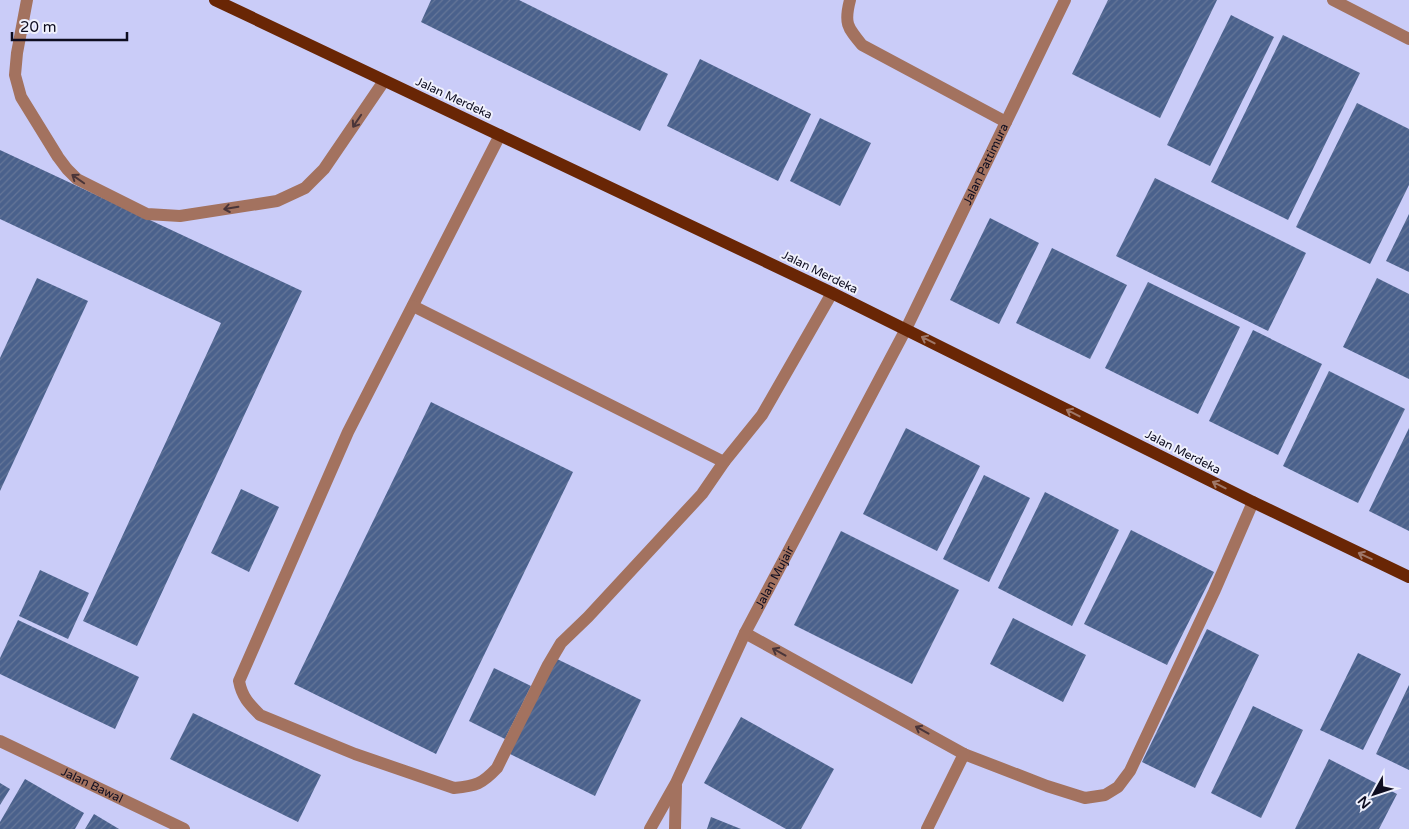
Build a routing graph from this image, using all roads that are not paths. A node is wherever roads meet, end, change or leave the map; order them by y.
1 (27, 0) edge
2 (215, 0) edge
3 (850, 0) edge
4 (1066, 0) edge
5 (1333, 0) edge
6 (1409, 38) edge
7 (384, 81) junction
8 (1006, 122) junction
9 (500, 135) junction
10 (832, 292) junction
11 (413, 306) junction
12 (906, 329) junction
13 (724, 462) junction
14 (1253, 502) junction
15 (1409, 577) edge
16 (745, 634) junction
17 (0, 741) edge
18 (964, 754) junction
19 (676, 783) junction
20 (184, 829) edge
21 (650, 829) edge
22 (675, 829) edge
23 (927, 829) edge

7 -> 1 street
2 - 7 main road, Jalan Merdeka
3 - 8 street
4 - 8 street, Jalan Pattimura
5 - 6 street
7 - 9 main road, Jalan Merdeka
8 - 12 street, Jalan Pattimura
9 - 10 main road, Jalan Merdeka
9 - 11 street
10 - 12 main road, Jalan Merdeka
10 - 13 street
11 - 13 street
11 - 13 street
14 -> 12 main road, Jalan Merdeka
12 - 16 street, Jalan Mujair
15 -> 14 main road, Jalan Merdeka
14 - 18 street
18 -> 16 street
16 - 19 street, Jalan Mujair
17 - 20 street, Jalan Bawal
18 - 23 street
19 - 21 street, Jalan Mujair
19 - 22 street

